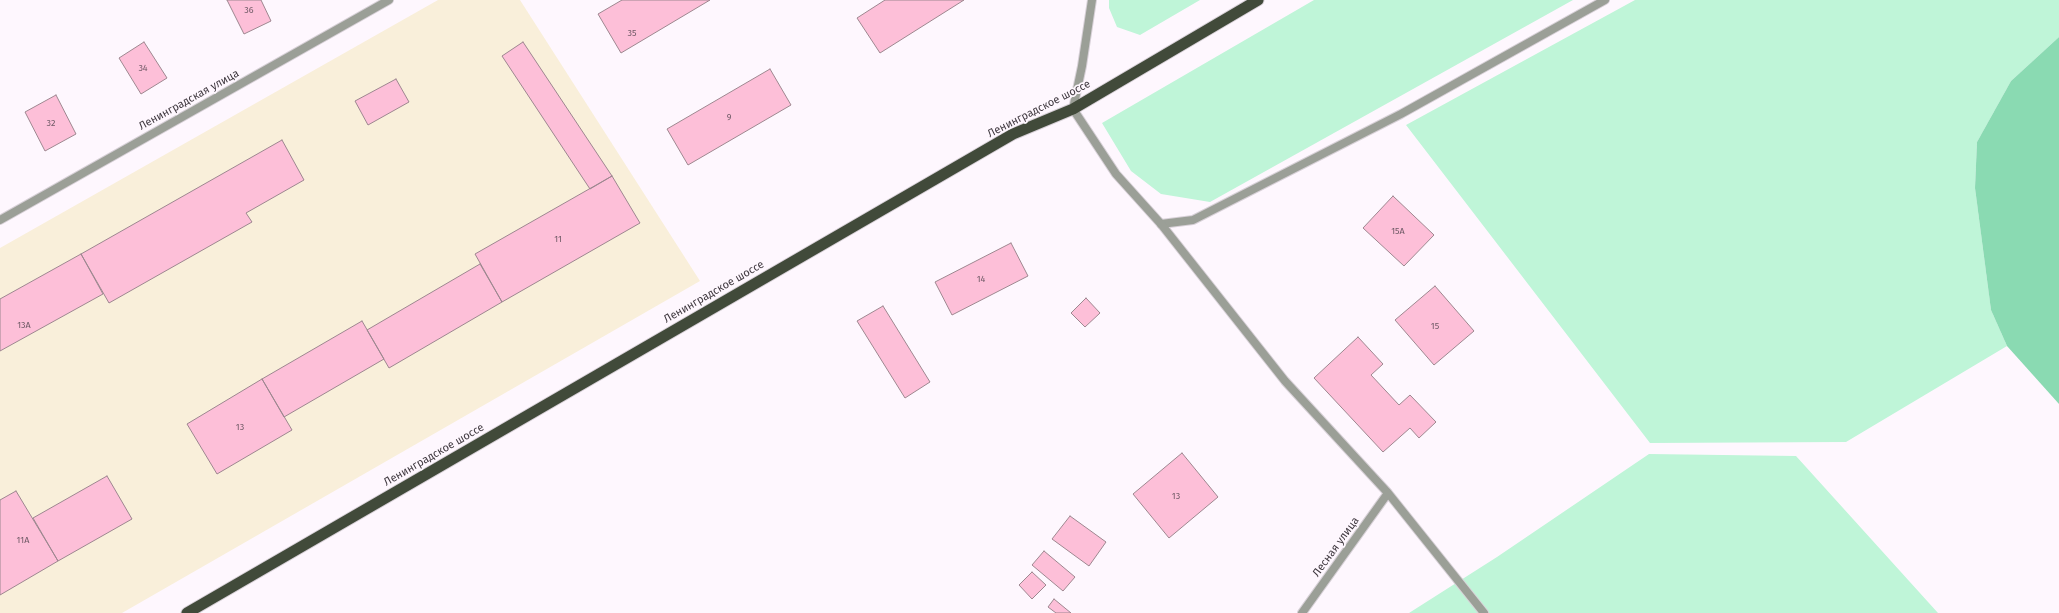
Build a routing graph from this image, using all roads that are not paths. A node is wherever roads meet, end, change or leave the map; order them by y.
1 (389, 0) edge
2 (1092, 0) edge
3 (1258, 0) edge
4 (1605, 0) edge
5 (1073, 109) junction
6 (0, 220) edge
7 (1161, 224) junction
8 (1388, 493) junction
9 (187, 613) edge
10 (1302, 613) edge
11 (1484, 613) edge

1 - 6 street, Ленинградская улица
2 - 5 street
3 - 5 highway, Ленинградское шоссе
4 - 7 street
5 - 7 street
5 - 9 highway, Ленинградское шоссе
7 - 8 street
8 - 10 street, Лесная улица
8 - 11 street

